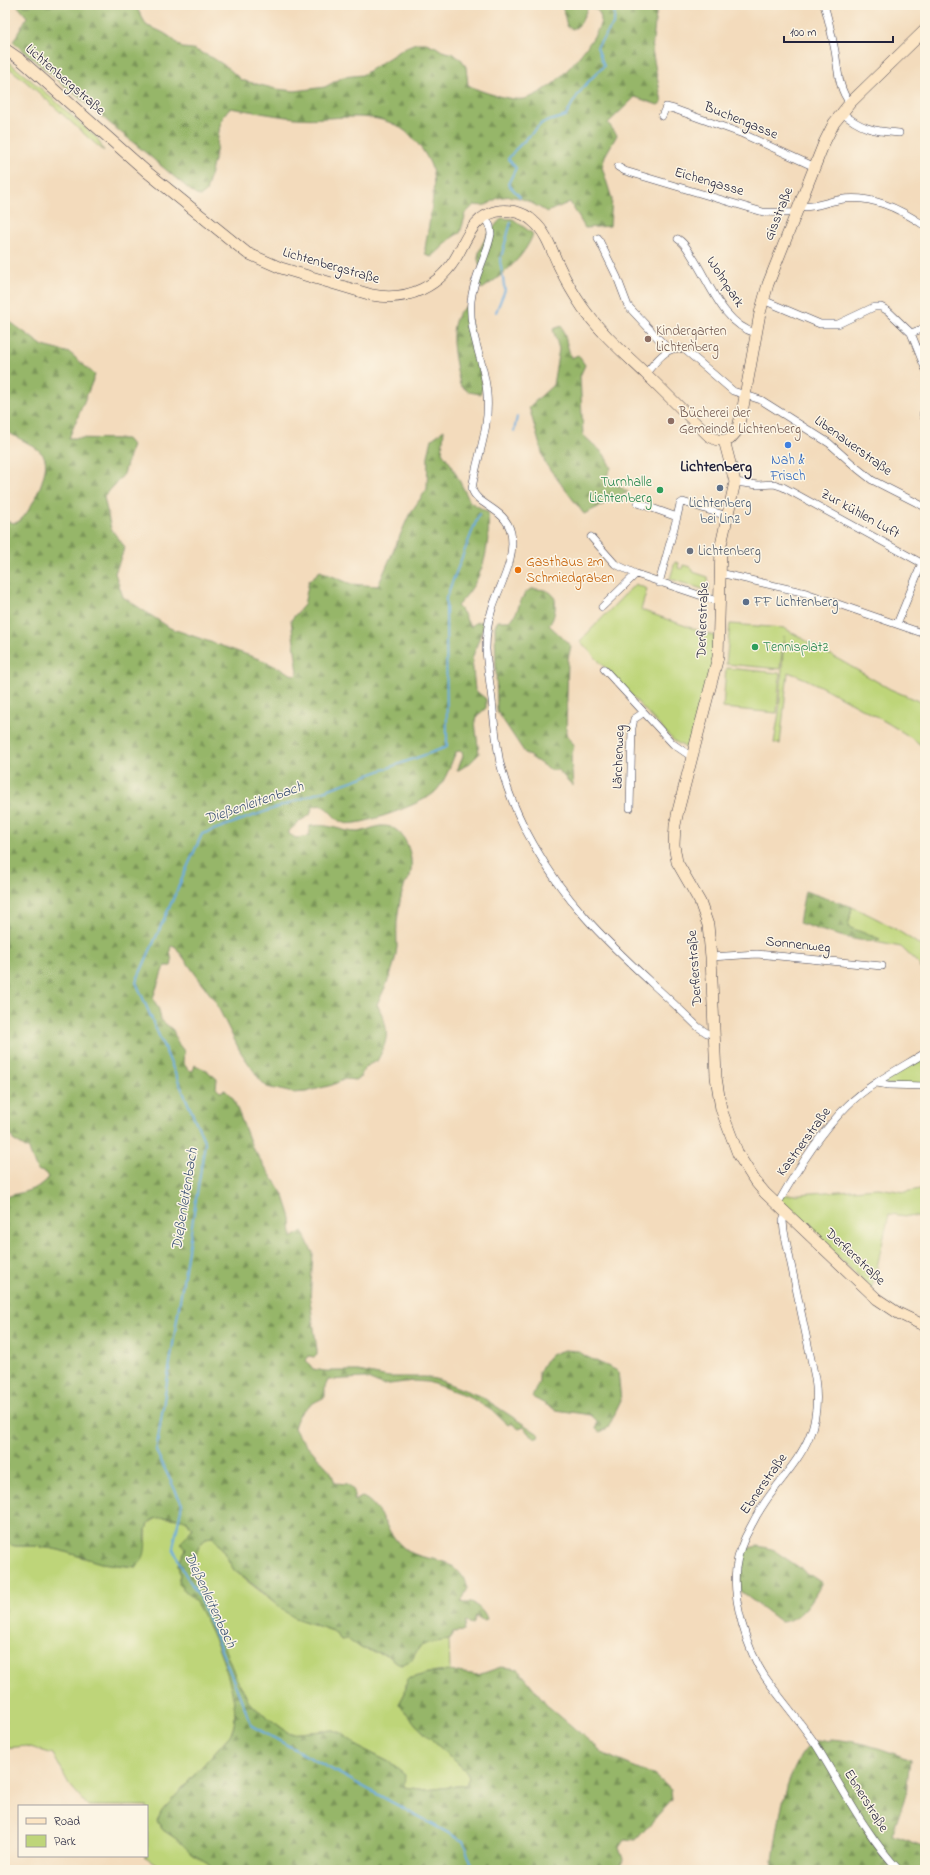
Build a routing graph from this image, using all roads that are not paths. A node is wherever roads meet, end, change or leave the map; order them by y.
1 (824, 5) edge
2 (925, 30) edge
3 (5, 49) edge
4 (850, 103) junction
5 (841, 112) junction
6 (662, 116) dead end
7 (899, 133) dead end
8 (618, 166) dead end
9 (815, 166) junction
10 (797, 209) junction
11 (485, 216) junction
12 (925, 226) edge
13 (598, 238) dead end
14 (678, 239) dead end
15 (763, 300) junction
16 (925, 328) edge
17 (756, 333) junction
18 (911, 333) junction
19 (669, 350) junction
20 (925, 368) edge
21 (646, 373) junction
22 (746, 395) junction
23 (925, 411) edge
24 (925, 419) edge
25 (724, 440) junction
26 (735, 482) junction
27 (638, 503) dead end
28 (925, 507) edge
29 (728, 516) junction
30 (677, 517) junction
31 (591, 537) dead end
32 (924, 564) edge
33 (636, 574) junction
34 (720, 574) junction
35 (660, 583) junction
36 (720, 602) junction
37 (602, 607) dead end
38 (897, 624) junction
39 (925, 634) edge
40 (604, 669) dead end
41 (643, 713) junction
42 (692, 757) junction
43 (630, 808) dead end
44 (711, 957) junction
45 (882, 966) dead end
46 (714, 1034) junction
47 (925, 1053) edge
48 (877, 1083) junction
49 (925, 1086) edge
50 (777, 1205) junction
51 (786, 1214) junction
52 (925, 1326) edge
53 (899, 1870) edge

1 - 4 street
2 - 4 street, Gisstraße
3 - 11 street, Lichtenbergstraße
4 - 5 street, Gisstraße
5 - 7 street
5 - 9 street, Gisstraße
6 - 9 street, Buchengasse
8 - 10 street, Eichengasse
9 - 10 street, Gisstraße
10 - 12 street
10 - 15 street, Gisstraße
11 - 21 street, Lichtenbergstraße
11 - 46 street
13 - 19 street
14 - 17 street, Wohnpark
15 - 17 street, Gisstraße
15 - 18 street
16 - 18 street
17 - 22 street, Gisstraße
18 - 20 street
19 - 21 street
19 - 22 street, Libenauerstraße
21 - 25 street, Lichtenbergstraße
22 - 25 street, Gisstraße
22 - 28 street, Libenauerstraße
23 - 24 street
25 - 26 street, Derflerstraße
26 - 29 street, Derflerstraße
26 - 32 street, Zur kühlen Luft
27 - 30 street
29 - 30 street
29 - 34 street, Derflerstraße
30 - 35 street
31 - 33 street
32 - 38 street
33 - 35 street
33 - 37 street
34 - 36 street, Derflerstraße
34 - 38 street
35 - 36 street
36 - 42 street, Derflerstraße
38 - 39 street
40 - 41 street, Lärchenweg
41 - 42 street, Lärchenweg
41 - 43 street, Lärchenweg
42 - 44 street, Derflerstraße
44 - 45 street, Sonnenweg
44 - 46 street, Derflerstraße
46 - 50 street, Derflerstraße
47 - 48 street, Kastnerstraße
48 - 49 street
48 - 50 street, Kastnerstraße
50 - 51 street, Derflerstraße
51 - 52 street, Derflerstraße
51 - 53 street, Ebnerstraße

